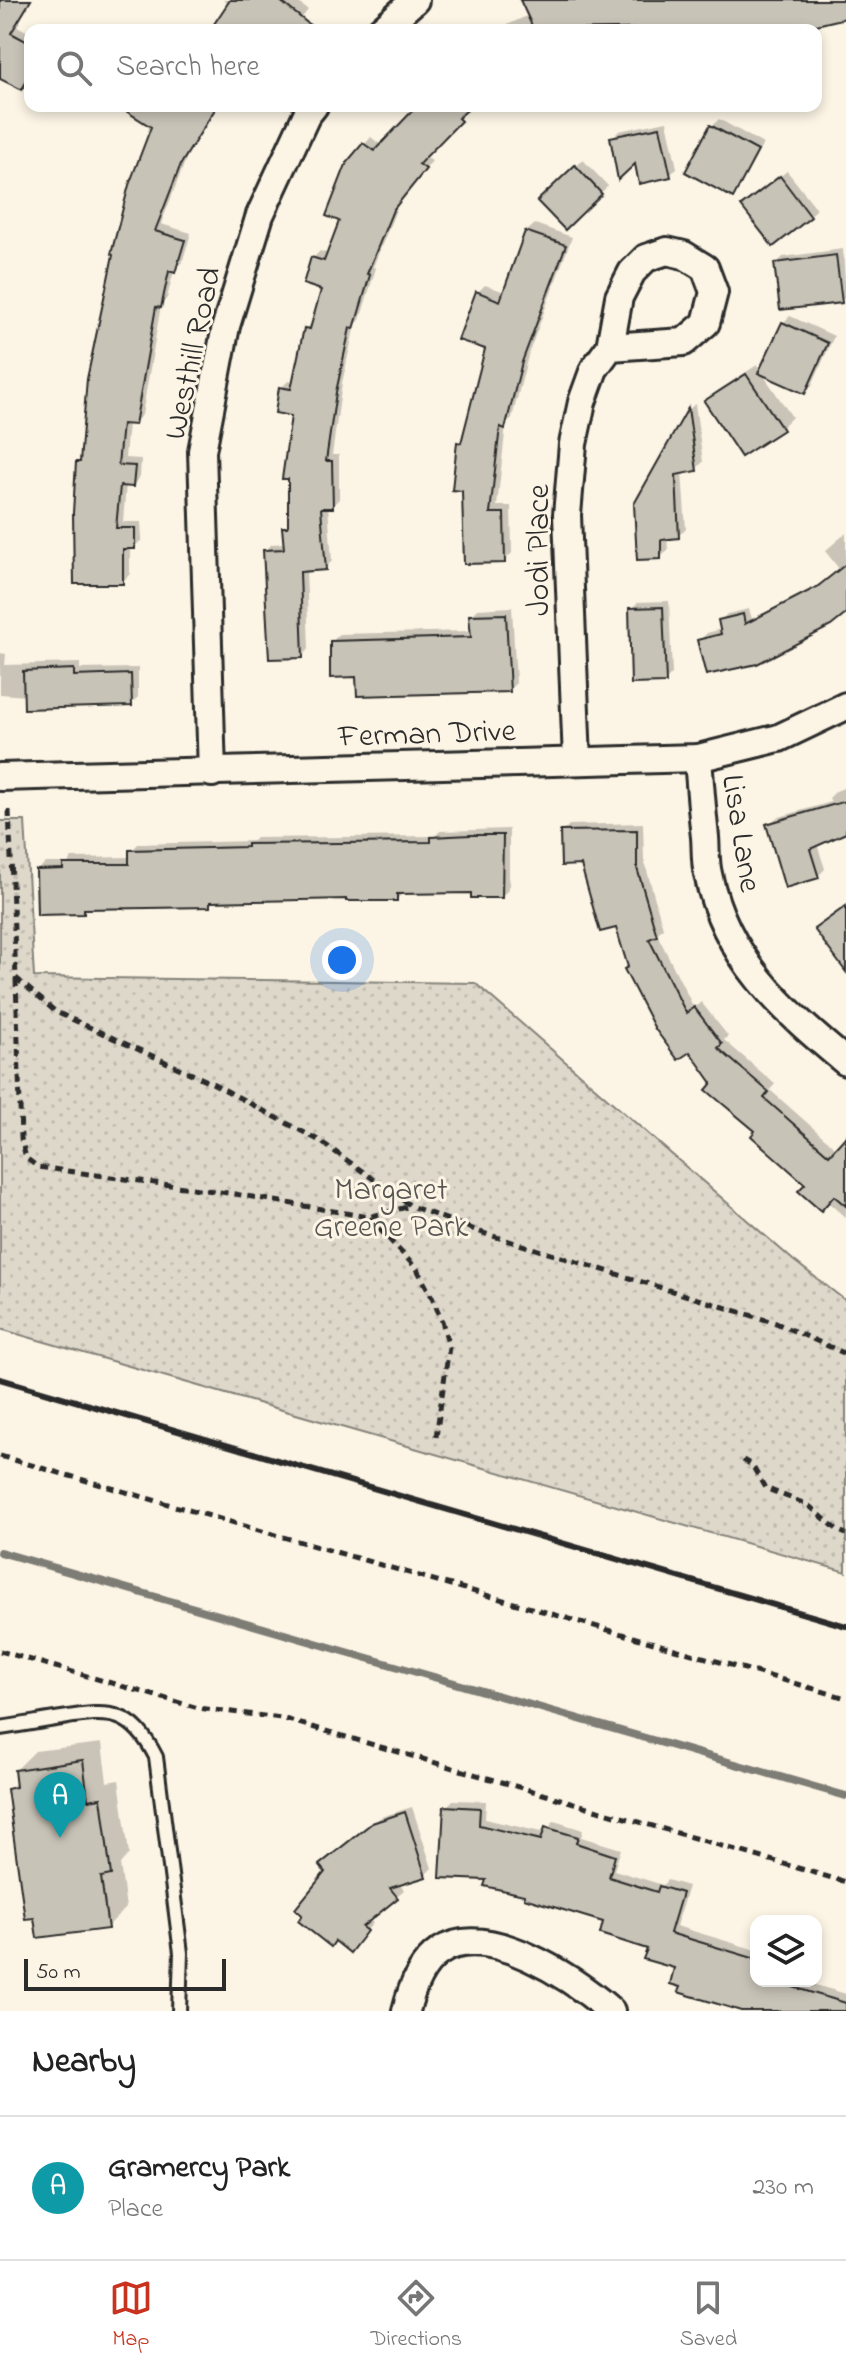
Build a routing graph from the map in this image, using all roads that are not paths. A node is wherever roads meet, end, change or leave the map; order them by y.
1 (415, 0) edge
2 (388, 24) edge
3 (309, 112) edge
4 (610, 347) dead end
5 (846, 706) edge
6 (698, 758) junction
7 (577, 761) junction
8 (212, 773) junction
9 (0, 777) edge
10 (846, 1062) edge
11 (0, 1728) edge
12 (179, 2011) edge
13 (406, 2011) edge
14 (611, 2011) edge

1 - 2 street
3 - 8 street, Westhill Road
4 - 7 street, Jodi Place
5 - 6 street, Ferman Drive
6 - 7 street, Ferman Drive
6 - 10 street, Lisa Lane
7 - 8 street, Ferman Drive
8 - 9 street, Ferman Drive
11 - 12 lane
13 - 14 street

